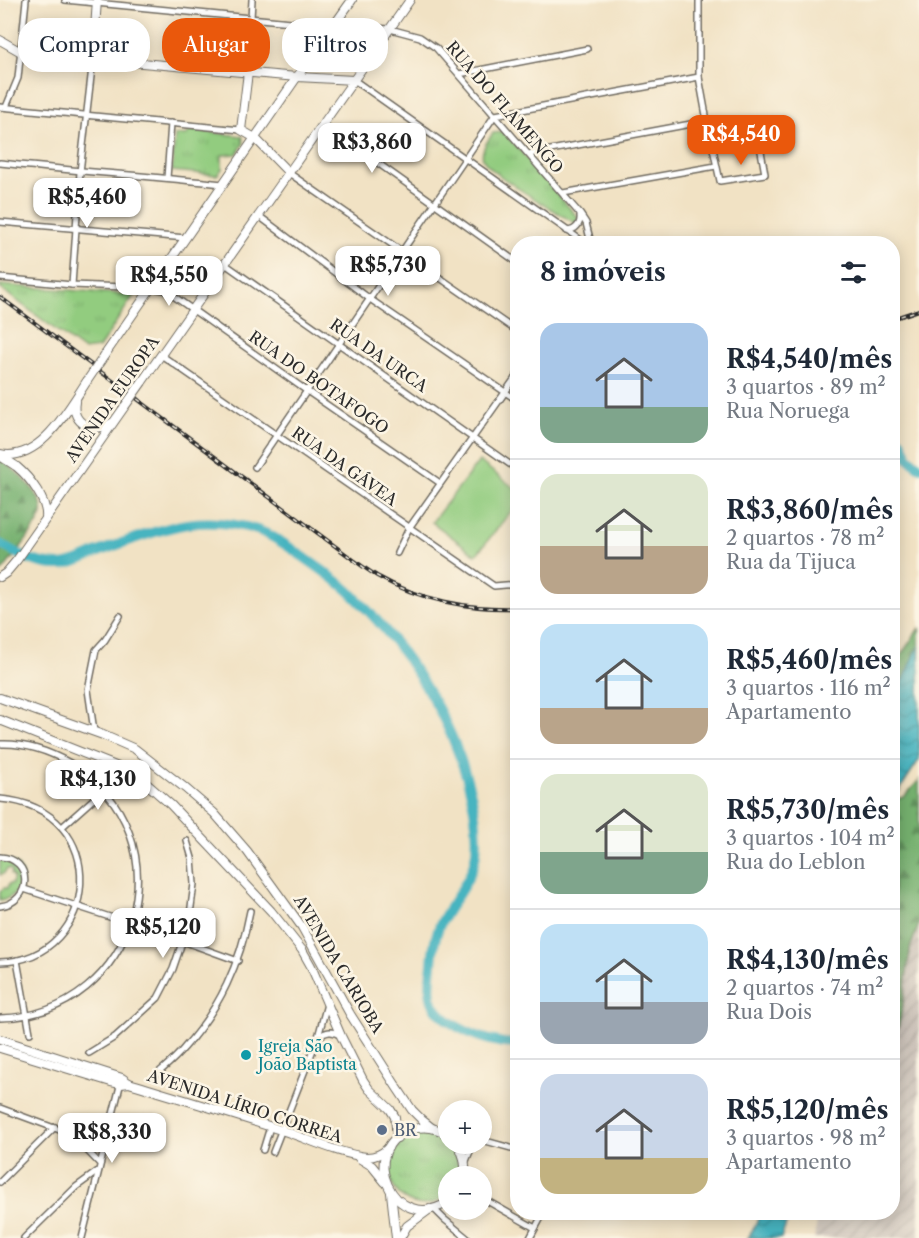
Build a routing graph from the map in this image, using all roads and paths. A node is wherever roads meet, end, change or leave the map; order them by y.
1 (26, 0) edge
2 (66, 0) edge
3 (252, 0) edge
4 (352, 0) edge
5 (410, 0) edge
6 (699, 0) edge
7 (97, 2) edge
8 (286, 14) dead end
9 (24, 18) edge
10 (96, 18) edge
11 (252, 18) joint
12 (286, 18) edge
13 (339, 18) edge
14 (390, 29) junction
15 (0, 40) edge
16 (587, 49) dead end
17 (18, 50) edge
18 (19, 72) edge
19 (92, 72) edge
20 (248, 72) joint
21 (301, 72) edge
22 (459, 74) junction
23 (297, 77) junction
24 (699, 77) junction
25 (354, 80) junction
26 (3, 107) edge
27 (87, 115) junction
28 (495, 115) junction
29 (707, 121) junction
30 (171, 123) junction
31 (756, 123) dead end
32 (323, 124) junction
33 (241, 130) junction
34 (255, 138) junction
35 (529, 154) junction
36 (465, 159) junction
37 (0, 164) edge
38 (716, 166) junction
39 (80, 172) junction
40 (289, 173) junction
41 (166, 178) junction
42 (223, 184) junction
43 (563, 193) junction
44 (435, 204) junction
45 (580, 214) junction
46 (259, 216) junction
47 (0, 222) edge
48 (76, 229) junction
49 (567, 231) junction
50 (574, 236) edge
51 (589, 236) edge
52 (186, 238) junction
53 (401, 252) junction
54 (510, 257) edge
55 (225, 264) junction
56 (0, 278) edge
57 (72, 285) junction
58 (151, 288) junction
59 (370, 299) junction
60 (193, 309) junction
61 (510, 327) edge
62 (339, 343) junction
63 (161, 355) junction
64 (510, 386) edge
65 (81, 390) junction
66 (307, 391) junction
67 (506, 392) junction
68 (510, 395) edge
69 (115, 420) junction
70 (277, 435) junction
71 (474, 438) junction
72 (0, 455) edge
73 (510, 464) edge
74 (255, 467) dead end
75 (440, 483) junction
76 (46, 518) junction
77 (409, 528) junction
78 (397, 553) dead end
79 (0, 577) edge
80 (510, 585) edge
81 (120, 616) dead end
82 (0, 698) edge
83 (0, 720) edge
84 (94, 731) junction
85 (0, 744) edge
86 (117, 778) dead end
87 (104, 790) junction
88 (0, 799) edge
89 (62, 828) junction
90 (187, 841) dead end
91 (0, 857) edge
92 (24, 889) junction
93 (0, 906) edge
94 (77, 906) junction
95 (250, 911) dead end
96 (130, 925) junction
97 (182, 942) junction
98 (17, 960) junction
99 (238, 961) junction
100 (0, 962) edge
101 (327, 1004) junction
102 (26, 1015) junction
103 (0, 1018) edge
104 (30, 1033) dead end
105 (341, 1036) junction
106 (318, 1037) junction
107 (0, 1039) edge
108 (0, 1048) edge
109 (89, 1053) dead end
110 (157, 1074) dead end
111 (124, 1082) junction
112 (0, 1108) edge
113 (54, 1127) junction
114 (270, 1127) junction
115 (432, 1128) junction
116 (281, 1130) junction
117 (438, 1130) edge
118 (394, 1141) junction
119 (492, 1144) edge
120 (510, 1148) edge
121 (263, 1150) dead end
122 (273, 1152) dead end
123 (353, 1154) junction
124 (463, 1154) edge
125 (469, 1154) edge
126 (465, 1162) junction
127 (100, 1164) junction
128 (465, 1166) edge
129 (98, 1171) junction
130 (0, 1182) edge
131 (385, 1182) junction
132 (391, 1193) junction
133 (492, 1204) edge
134 (438, 1206) edge
135 (432, 1209) junction
136 (510, 1214) edge
137 (521, 1220) edge
138 (540, 1220) edge
139 (535, 1228) junction
140 (24, 1238) edge
141 (82, 1238) edge
142 (396, 1238) edge
143 (400, 1238) edge
144 (467, 1238) edge
145 (530, 1238) edge

1 - 9 street
2 - 7 street, RUA DO FLAMENGO
3 - 11 street
4 - 13 main road, AVENIDA EUROPA
5 - 14 main road, AVENIDA EUROPA
6 - 24 street
7 - 10 main road
7 - 11 street, RUA DO FLAMENGO
8 - 12 street
14 - 22 street, RUA DO FLAMENGO
14 - 25 main road, AVENIDA EUROPA
15 - 17 main road
16 - 22 street
18 - 26 street
19 - 27 street
20 - 23 main road
20 - 33 main road
21 - 23 main road, AVENIDA EUROPA
22 - 28 street, RUA DO FLAMENGO
23 - 25 main road
23 - 34 main road, AVENIDA EUROPA
24 - 28 street
24 - 29 street
25 - 32 main road, AVENIDA EUROPA
25 - 36 street
26 - 27 street
27 - 30 street
27 - 39 street
28 - 35 street, RUA DO FLAMENGO
28 - 36 street
29 - 35 street
29 - 38 street
30 - 33 street
30 - 41 street
31 - 38 street
32 - 40 main road, AVENIDA EUROPA
32 - 44 street
33 - 34 main road
34 - 40 main road
34 - 42 main road, AVENIDA EUROPA
35 - 43 street, RUA DO FLAMENGO
36 - 44 street
36 - 49 street
37 - 39 street
38 - 43 street
39 - 41 street
39 - 48 street
40 - 46 main road, AVENIDA EUROPA
40 - 53 street
41 - 42 street
42 - 52 main road, AVENIDA EUROPA
43 - 45 street, RUA DO FLAMENGO
44 - 53 street
44 - 54 street
45 - 49 street
45 - 51 street, RUA DO FLAMENGO
46 - 55 main road, AVENIDA EUROPA
46 - 59 street
47 - 48 street
48 - 52 street
48 - 57 street
49 - 50 street
52 - 58 main road, AVENIDA EUROPA
53 - 59 street
53 - 61 street
55 - 60 main road, AVENIDA EUROPA
55 - 62 street, RUA DA URCA
56 - 57 street, RUA DO BOTAFOGO
57 - 58 street, RUA DO BOTAFOGO
58 - 60 street, RUA DO BOTAFOGO
58 - 65 main road, AVENIDA EUROPA, bridge
59 - 62 street
59 - 67 street
60 - 63 main road, AVENIDA EUROPA
60 - 66 street, RUA DO BOTAFOGO
62 - 66 street
62 - 71 street, RUA DA URCA
63 - 69 main road, AVENIDA EUROPA, bridge
63 - 70 street, RUA DA GÁVEA
64 - 67 street
65 - 69 main road
65 - 72 main road, AVENIDA EUROPA
66 - 70 street
66 - 75 street, RUA DO BOTAFOGO
67 - 68 street
67 - 71 street
69 - 76 main road, AVENIDA EUROPA
70 - 74 street
70 - 77 street, RUA DA GÁVEA
71 - 73 street, RUA DA URCA
71 - 75 street
72 - 76 main road
75 - 77 street
76 - 79 main road, AVENIDA EUROPA
77 - 78 street
77 - 80 street, RUA DA GÁVEA
81 - 84 street
82 - 84 main road, AVENIDA CARIOBA
83 - 101 main road, AVENIDA CARIOBA
84 - 115 main road, AVENIDA CARIOBA
85 - 87 street
86 - 87 street
87 - 89 street
87 - 96 street
88 - 89 street
89 - 94 street
90 - 97 street
91 - 92 street
92 - 93 street
92 - 94 street
94 - 96 street
94 - 98 street
95 - 99 street
96 - 97 street
96 - 102 street
97 - 99 street
97 - 109 street
98 - 100 street
98 - 102 street
99 - 110 street
101 - 105 main road, AVENIDA CARIOBA
101 - 106 street
102 - 103 street
102 - 104 street
105 - 106 street
105 - 118 main road, AVENIDA CARIOBA
106 - 116 street
107 - 111 main road, AVENIDA LÍRIO CORREA
108 - 111 main road, AVENIDA LÍRIO CORREA
111 - 114 main road, AVENIDA LÍRIO CORREA
111 - 127 street
112 - 113 street
113 - 127 street
113 - 130 street
114 - 116 main road, AVENIDA LÍRIO CORREA
114 - 121 street
115 - 117 main road
115 - 118 main road
116 - 122 street
116 - 123 main road, AVENIDA LÍRIO CORREA
118 - 123 main road, AVENIDA LÍRIO CORREA
118 - 131 main road
119 - 120 street
123 - 131 main road, AVENIDA LÍRIO CORREA
124 - 126 main road
125 - 126 street
126 - 128 main road
127 - 129 street
129 - 140 street
129 - 141 street
131 - 132 main road
132 - 135 main road
132 - 142 main road
133 - 136 street
134 - 135 main road
135 - 143 main road
135 - 144 street
137 - 139 street
138 - 139 street
139 - 145 street

